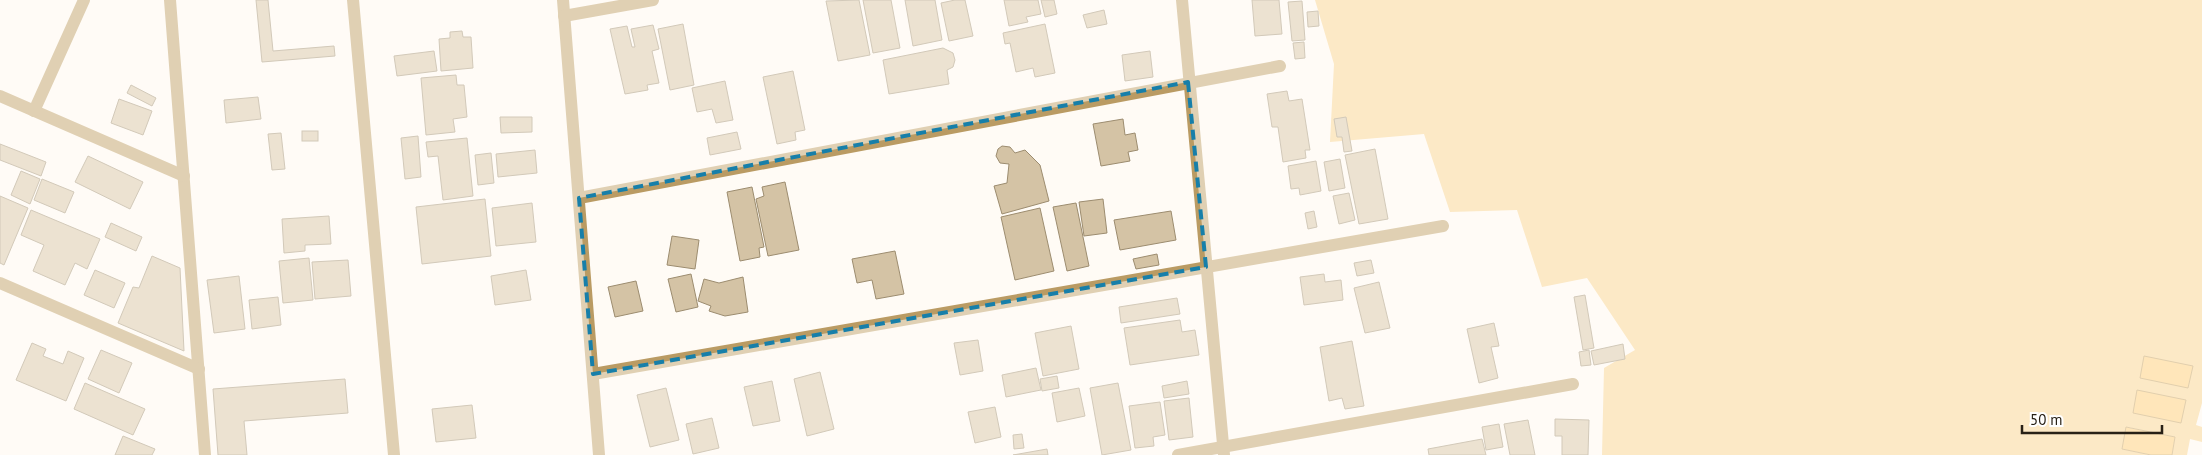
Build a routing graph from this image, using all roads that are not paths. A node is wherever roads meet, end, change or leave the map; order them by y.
1 (84, 0) edge
2 (170, 0) edge
3 (352, 0) edge
4 (563, 0) edge
5 (653, 0) edge
6 (1182, 0) edge
7 (564, 16) junction
8 (1280, 66) dead end
9 (1188, 82) junction
10 (0, 96) edge
11 (34, 111) junction
12 (184, 176) junction
13 (579, 198) junction
14 (1443, 226) dead end
15 (1206, 266) junction
16 (0, 283) edge
17 (198, 370) junction
18 (593, 374) junction
19 (1573, 384) dead end
20 (1223, 451) edge
21 (205, 455) edge
22 (394, 455) edge
23 (599, 455) edge
24 (1178, 455) edge

1 - 11 street
2 - 12 street
3 - 22 street
4 - 7 street
5 - 7 street
6 - 9 street
7 - 13 street
8 - 9 street
9 - 13 street
9 - 15 street
10 - 11 street
11 - 12 street
12 - 17 street
13 - 18 street
14 - 15 street
15 - 18 street
15 - 20 street
16 - 17 street
17 - 21 street
18 - 23 street
19 - 20 street
20 - 24 street

